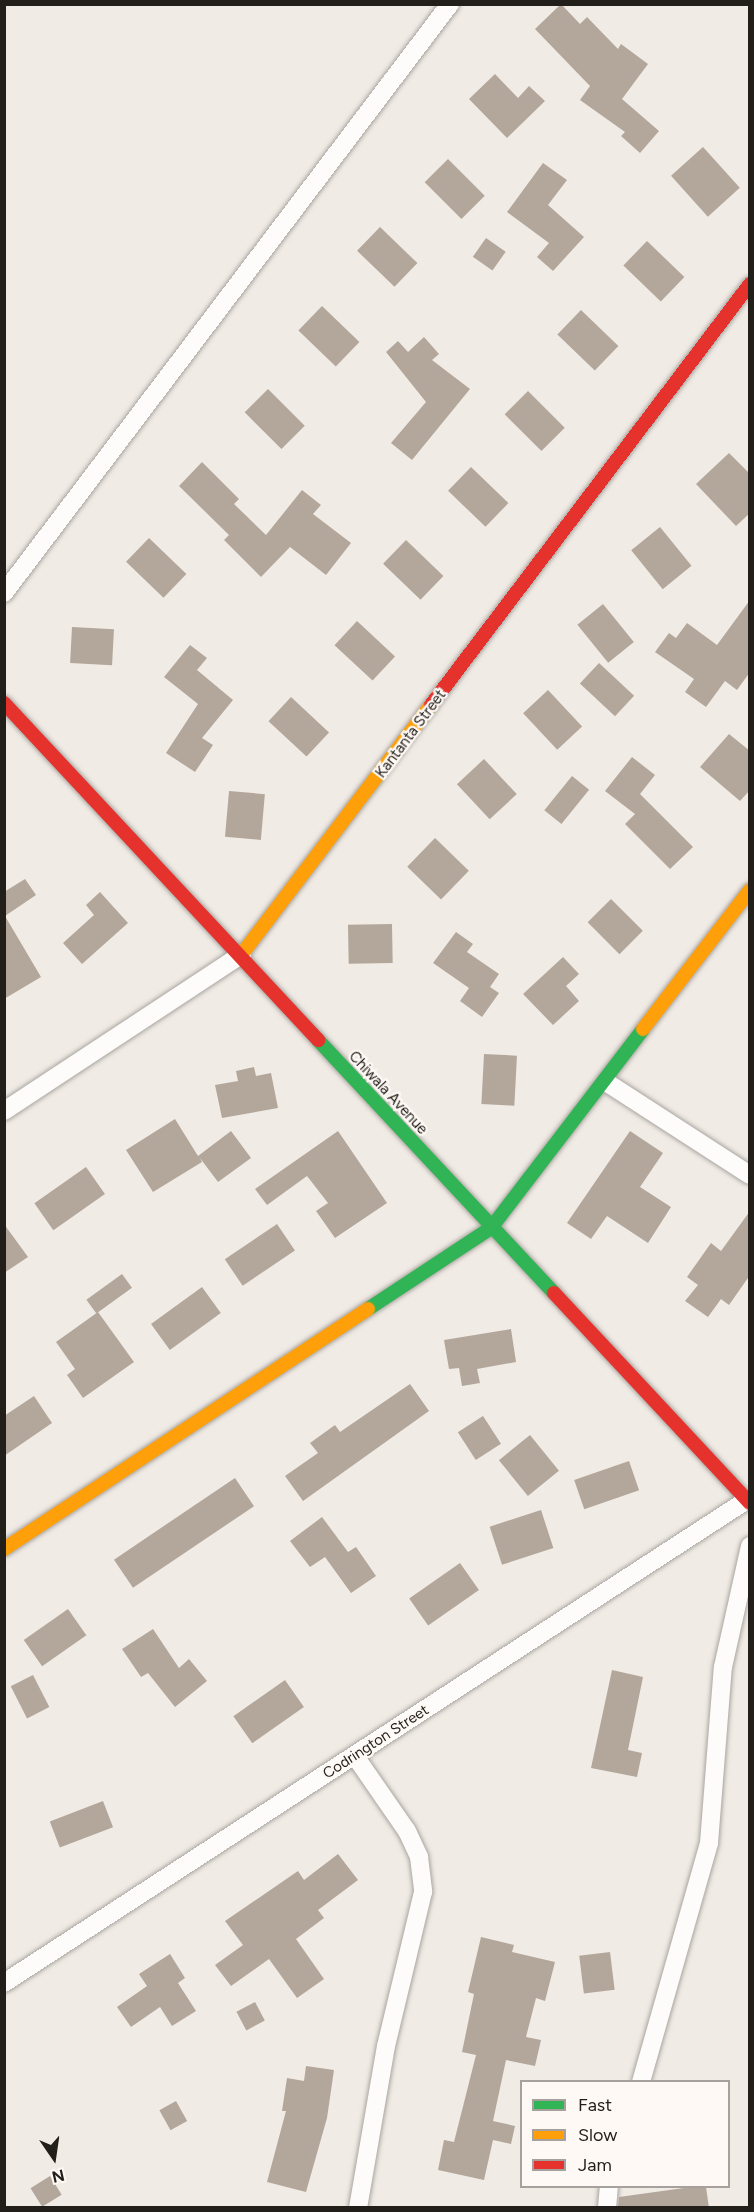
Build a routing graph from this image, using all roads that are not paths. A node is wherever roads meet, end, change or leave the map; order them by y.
1 (450, 4) edge
2 (750, 284) edge
3 (4, 593) edge
4 (4, 703) edge
5 (750, 890) edge
6 (243, 954) junction
7 (606, 1082) junction
8 (4, 1111) edge
9 (750, 1175) edge
10 (491, 1228) junction
11 (748, 1501) edge
12 (750, 1546) edge
13 (4, 1549) edge
14 (355, 1756) junction
15 (4, 1983) edge
16 (642, 2080) edge
17 (609, 2188) edge
18 (358, 2208) edge
19 (607, 2208) edge

1 - 3 street
2 - 6 street, Kantanta Street
4 - 6 street, Chiwala Avenue
5 - 7 street
6 - 8 street, Kantanta Street
6 - 10 street, Chiwala Avenue
7 - 9 street
7 - 10 street
10 - 11 street, Chiwala Avenue
10 - 13 street
11 - 14 street, Codrington Street
12 - 16 street
14 - 15 street, Codrington Street
14 - 18 street
17 - 19 street

